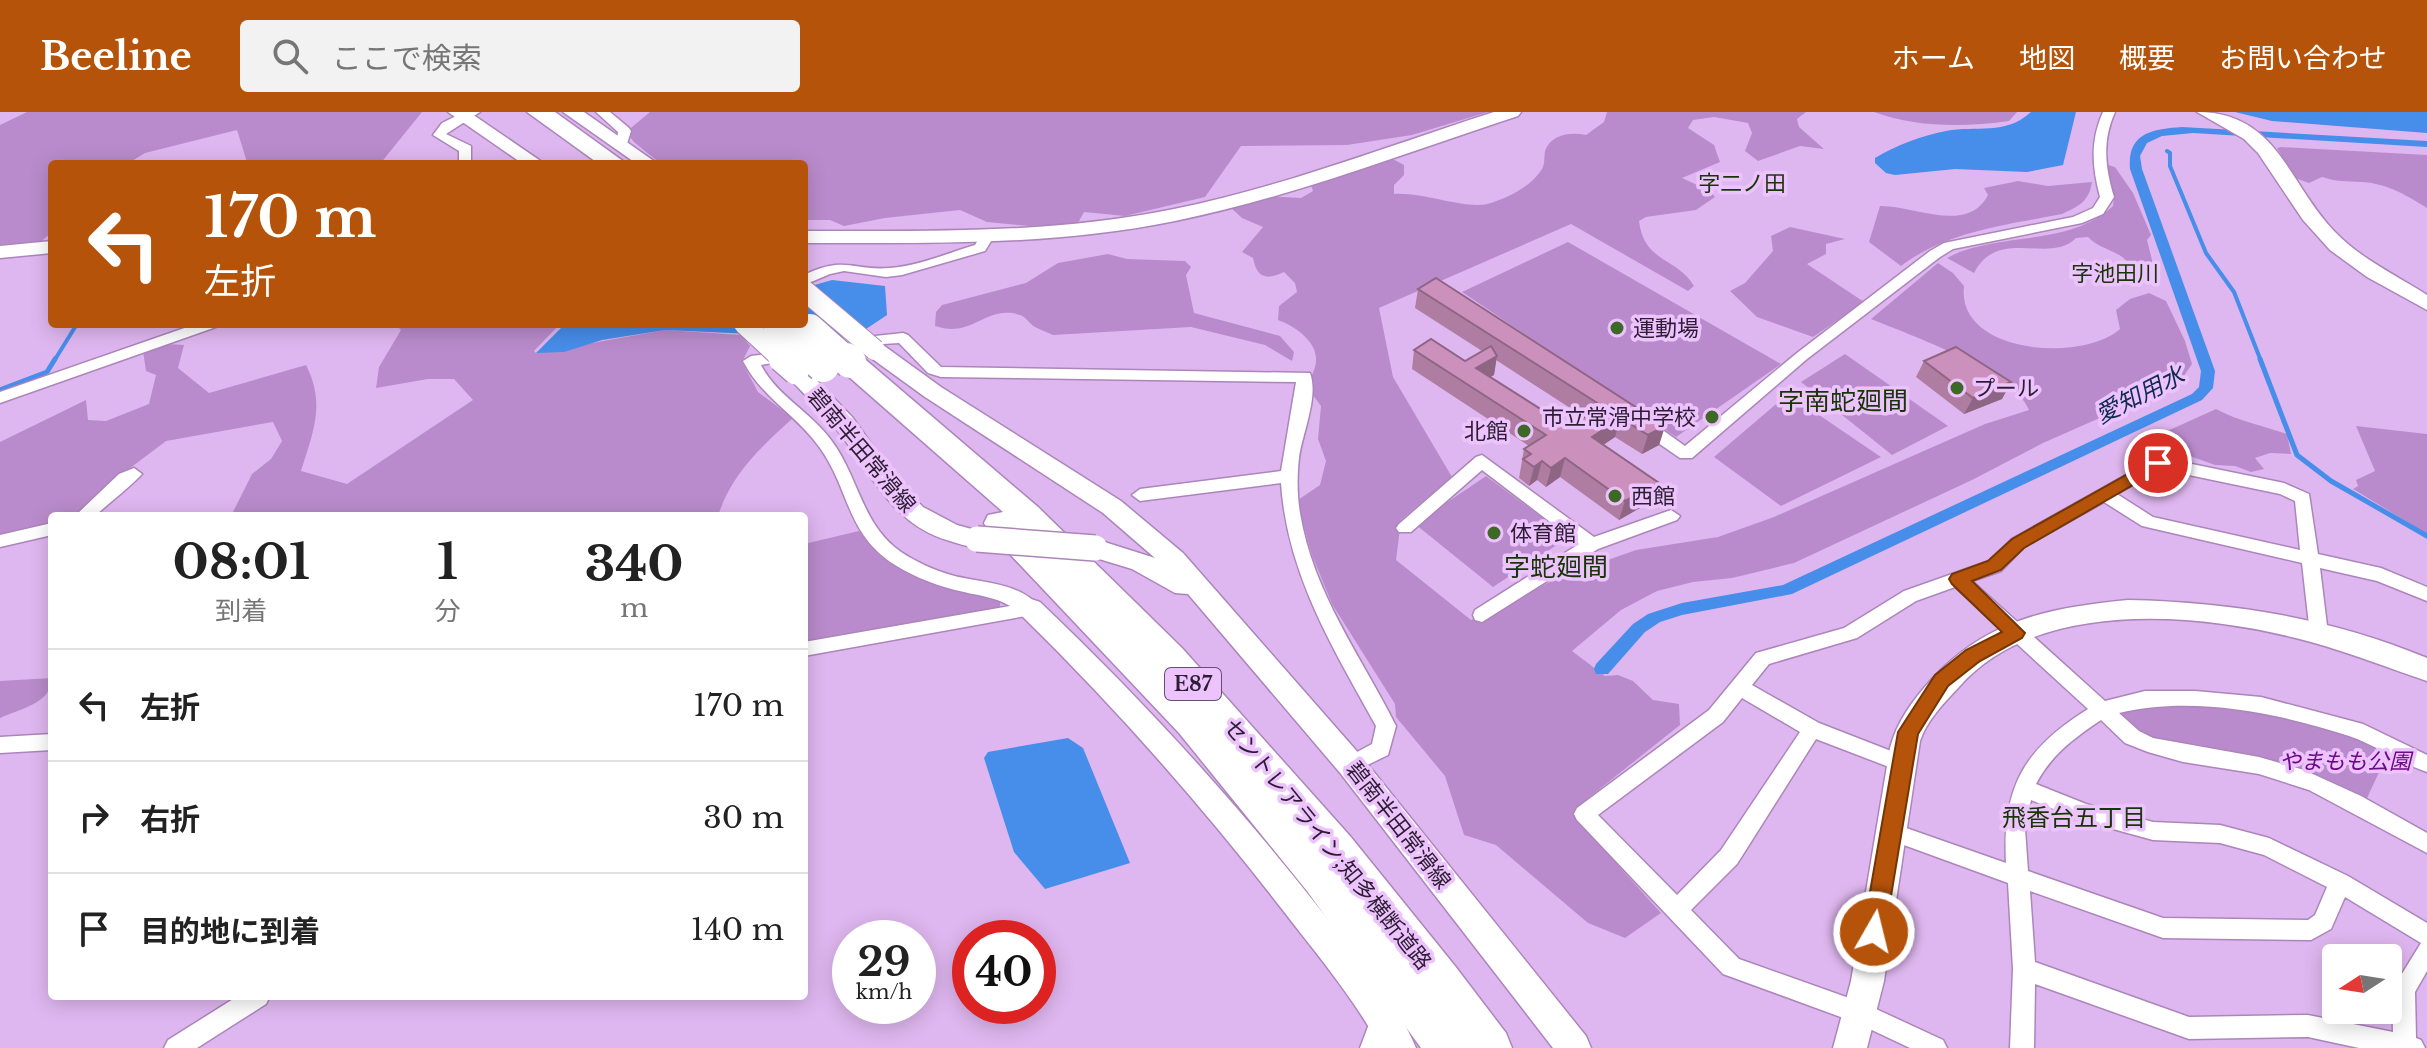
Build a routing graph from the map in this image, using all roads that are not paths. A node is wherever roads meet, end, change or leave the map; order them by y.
1 (512, 112) edge
2 (539, 112) edge
3 (572, 112) edge
4 (602, 112) edge
5 (1512, 112) edge
6 (2109, 112) edge
7 (2206, 112) edge
8 (465, 114) edge
9 (618, 154) edge
10 (465, 160) edge
11 (530, 160) edge
12 (581, 160) edge
13 (808, 237) edge
14 (986, 238) junction
15 (48, 247) edge
16 (0, 252) edge
17 (808, 279) edge
18 (808, 299) edge
19 (2427, 304) edge
20 (808, 327) edge
21 (200, 328) edge
22 (754, 328) edge
23 (782, 328) edge
24 (836, 362) junction
25 (0, 398) edge
26 (1635, 419) edge
27 (134, 474) dead end
28 (1289, 476) junction
29 (2105, 494) junction
30 (1140, 495) dead end
31 (1112, 507) junction
32 (88, 512) edge
33 (1671, 516) dead end
34 (1405, 528) dead end
35 (48, 530) edge
36 (0, 541) edge
37 (1592, 544) junction
38 (1095, 548) junction
39 (2310, 559) junction
40 (1958, 579) junction
41 (2427, 594) edge
42 (1031, 609) junction
43 (1216, 609) junction
44 (1482, 615) dead end
45 (2016, 633) junction
46 (2319, 634) junction
47 (808, 648) edge
48 (2427, 670) edge
49 (1739, 687) junction
50 (2101, 710) junction
51 (1812, 729) junction
52 (48, 742) edge
53 (0, 745) edge
54 (1902, 764) junction
55 (2427, 764) edge
56 (1351, 765) junction
57 (2023, 788) junction
58 (1889, 831) junction
59 (2427, 844) edge
60 (2019, 879) junction
61 (2340, 883) junction
62 (1676, 911) junction
63 (2427, 935) edge
64 (2427, 951) edge
65 (2024, 969) junction
66 (252, 1000) edge
67 (1863, 1014) junction
68 (1386, 1040) edge
69 (2408, 1047) edge
70 (176, 1048) edge
71 (1448, 1048) edge
72 (1490, 1048) edge
73 (1574, 1048) edge
74 (1850, 1048) edge
75 (1935, 1048) edge
76 (2022, 1048) edge

1 - 12 highway
2 - 9 highway
3 - 9 street
4 - 9 street
5 - 14 street
6 - 26 street
7 - 19 street
8 - 10 street
8 - 11 street
13 - 14 street
14 - 17 street
15 - 16 street
18 - 24 street, 碧南半田常滑線, bridge
20 - 24 highway, セントレアライン;知多横断道路 / E87, bridge
21 - 25 street
22 - 24 street, 碧南半田常滑線, bridge
23 - 24 highway, セントレアライン;知多横断道路 / E87, bridge
24 - 31 street, 碧南半田常滑線
24 - 38 street, 碧南半田常滑線, bridge
24 - 71 highway, セントレアライン;知多横断道路 / E87
24 - 72 highway, セントレアライン;知多横断道路 / E87
27 - 32 street
28 - 30 street
28 - 42 street
28 - 56 street
29 - 39 street
29 - 39 street
29 - 40 street
31 - 38 street
31 - 43 street, 碧南半田常滑線
33 - 37 street
34 - 37 street
35 - 36 street
37 - 44 street
38 - 43 street, 碧南半田常滑線
39 - 41 street
39 - 46 street
40 - 45 street
40 - 49 street
42 - 47 street
42 - 68 street
43 - 56 street, 碧南半田常滑線
45 - 46 street
45 - 50 street
45 - 54 street
46 - 48 street
49 - 51 street
49 - 62 street
50 - 55 street
50 - 57 street
50 - 59 street
51 - 54 street
51 - 62 street
52 - 53 street
54 - 58 street
56 - 73 street, 碧南半田常滑線
57 - 60 street
57 - 61 street
58 - 60 street
58 - 67 street
60 - 61 street
60 - 65 street
61 - 63 street
62 - 67 street
64 - 69 street
65 - 69 street
65 - 76 street
66 - 70 street
67 - 74 street
67 - 75 street

